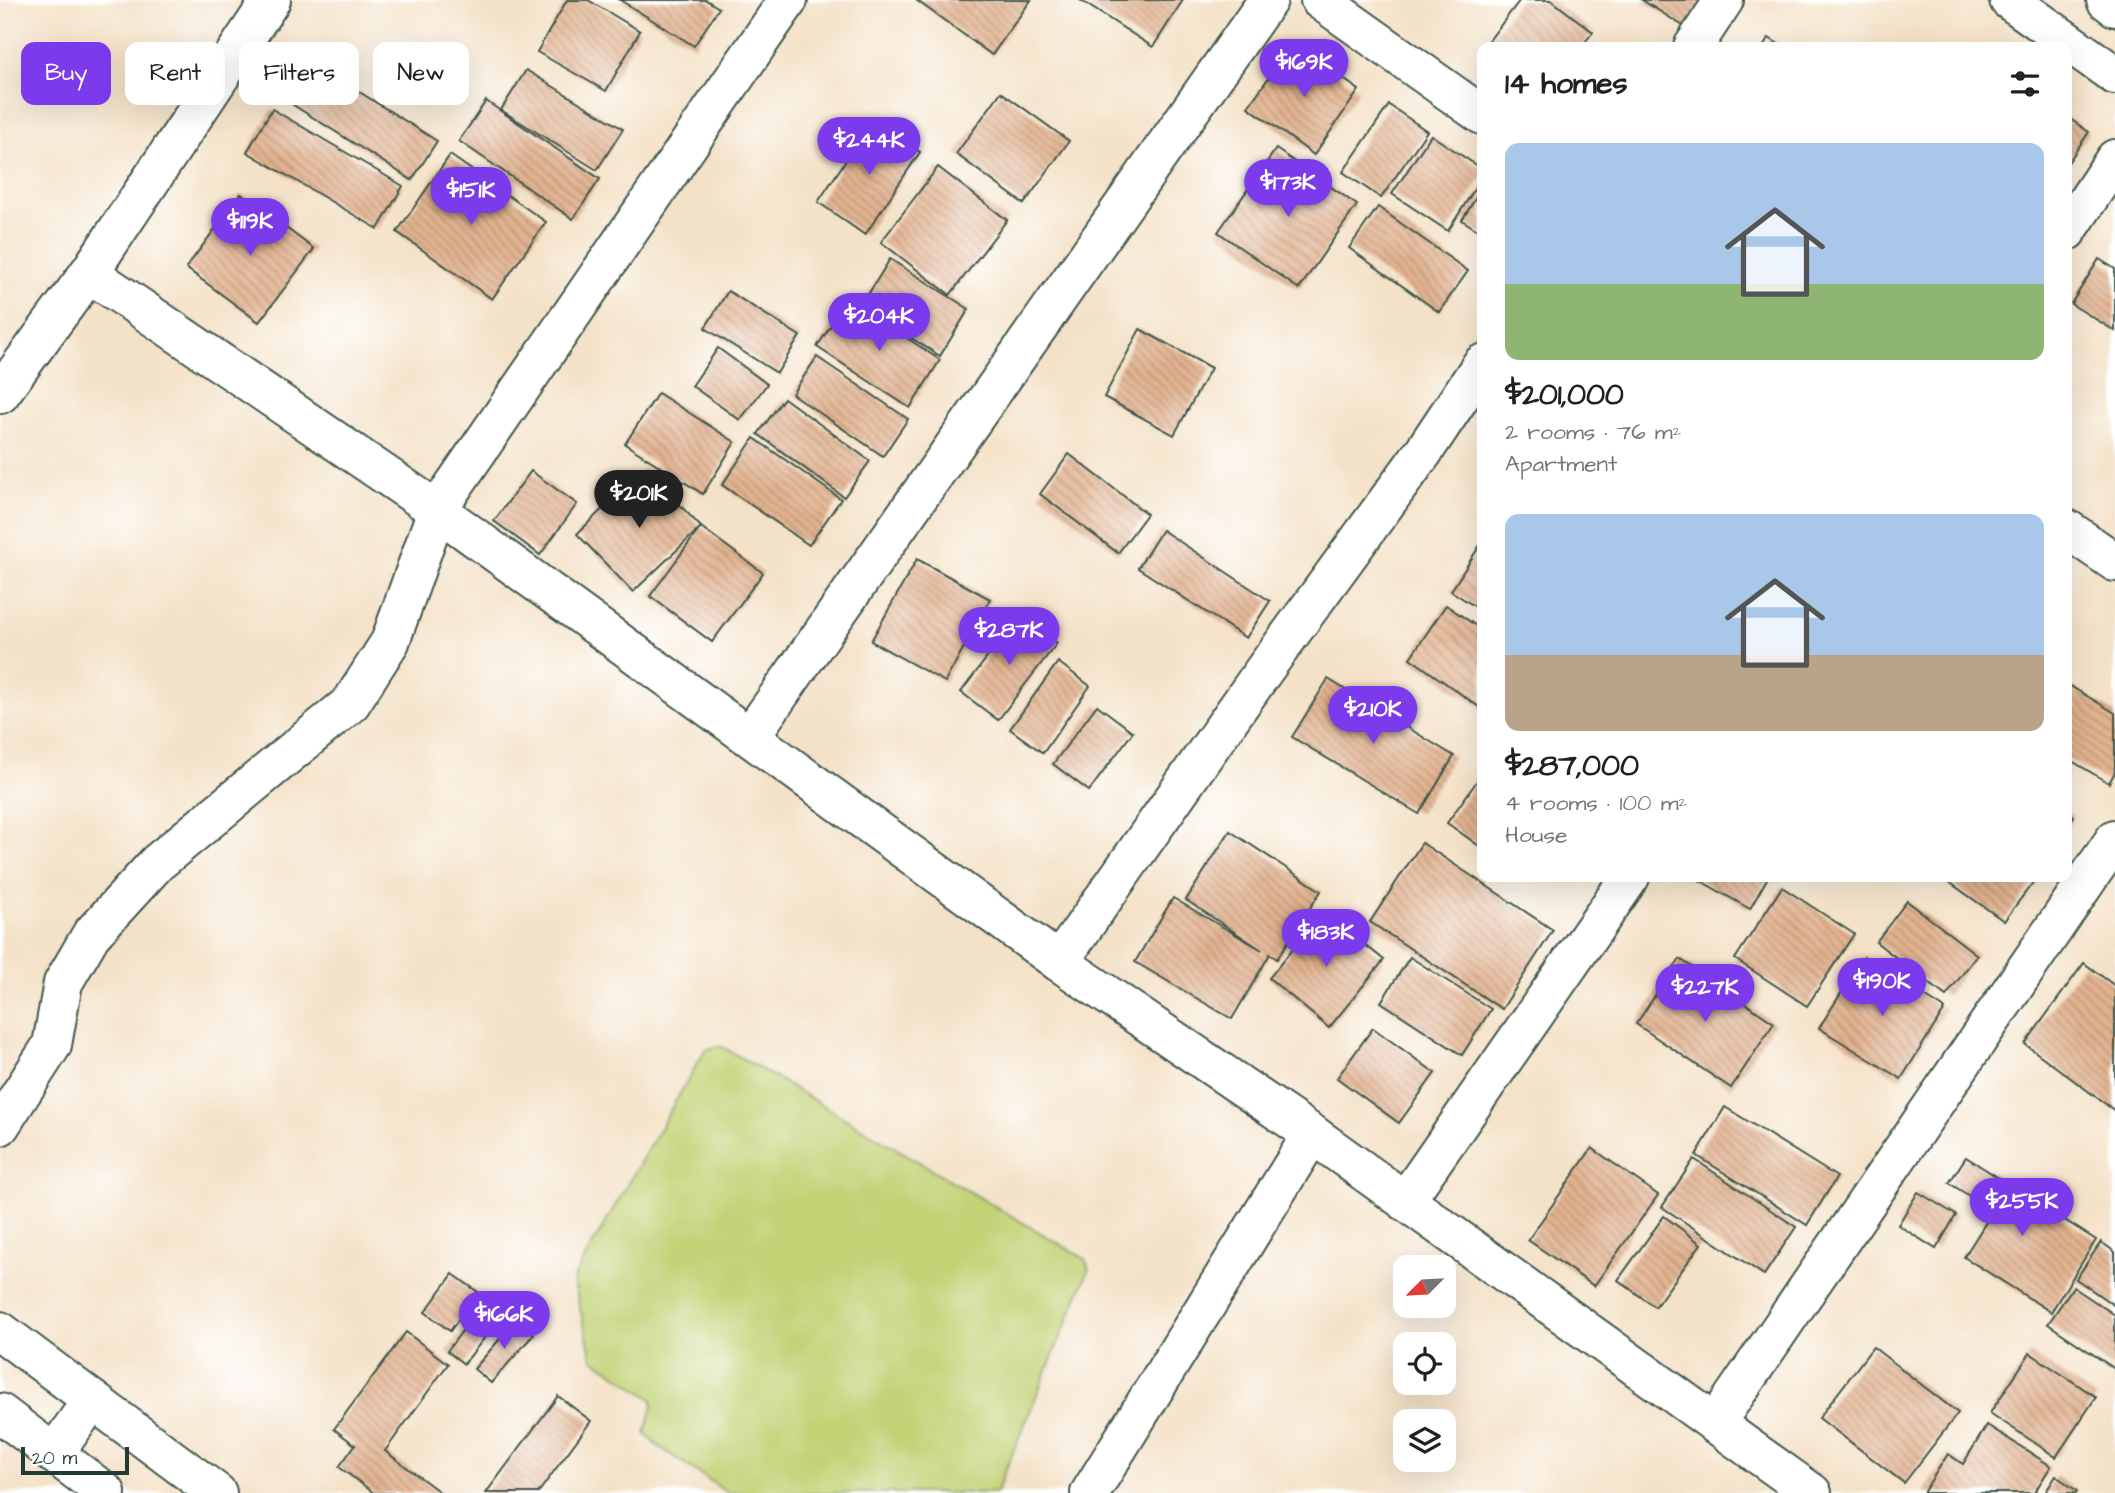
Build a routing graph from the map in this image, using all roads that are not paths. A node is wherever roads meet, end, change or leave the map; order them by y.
1 (271, 0) edge
2 (788, 0) edge
3 (1268, 0) edge
4 (1320, 0) edge
5 (1724, 0) edge
6 (2009, 0) edge
7 (2105, 0) edge
8 (2115, 7) edge
9 (1696, 42) edge
10 (2068, 42) edge
11 (2072, 45) edge
12 (2115, 75) edge
13 (1477, 111) edge
14 (2115, 159) edge
15 (2072, 224) edge
16 (89, 273) junction
17 (1477, 372) edge
18 (0, 394) edge
19 (437, 510) junction
20 (2072, 532) edge
21 (2115, 562) edge
22 (751, 735) junction
23 (2115, 839) edge
24 (1627, 882) edge
25 (1059, 962) junction
26 (0, 1126) edge
27 (1312, 1134) junction
28 (1405, 1201) junction
29 (0, 1331) edge
30 (92, 1400) junction
31 (0, 1413) edge
32 (1715, 1424) junction
33 (54, 1454) junction
34 (106, 1493) edge
35 (217, 1493) edge
36 (1090, 1493) edge
37 (1812, 1493) edge

1 - 16 street
2 - 19 street
3 - 22 street
4 - 13 street
5 - 9 street
6 - 10 street
7 - 8 street
11 - 12 street
14 - 15 street
16 - 18 street
16 - 19 street
17 - 25 street
19 - 22 street
19 - 26 street
20 - 21 street
22 - 25 street
23 - 32 street
24 - 28 street
25 - 27 street
27 - 28 street
27 - 36 street
28 - 32 street
29 - 30 street
30 - 33 street
30 - 35 street
31 - 33 street
32 - 37 street
33 - 34 street

